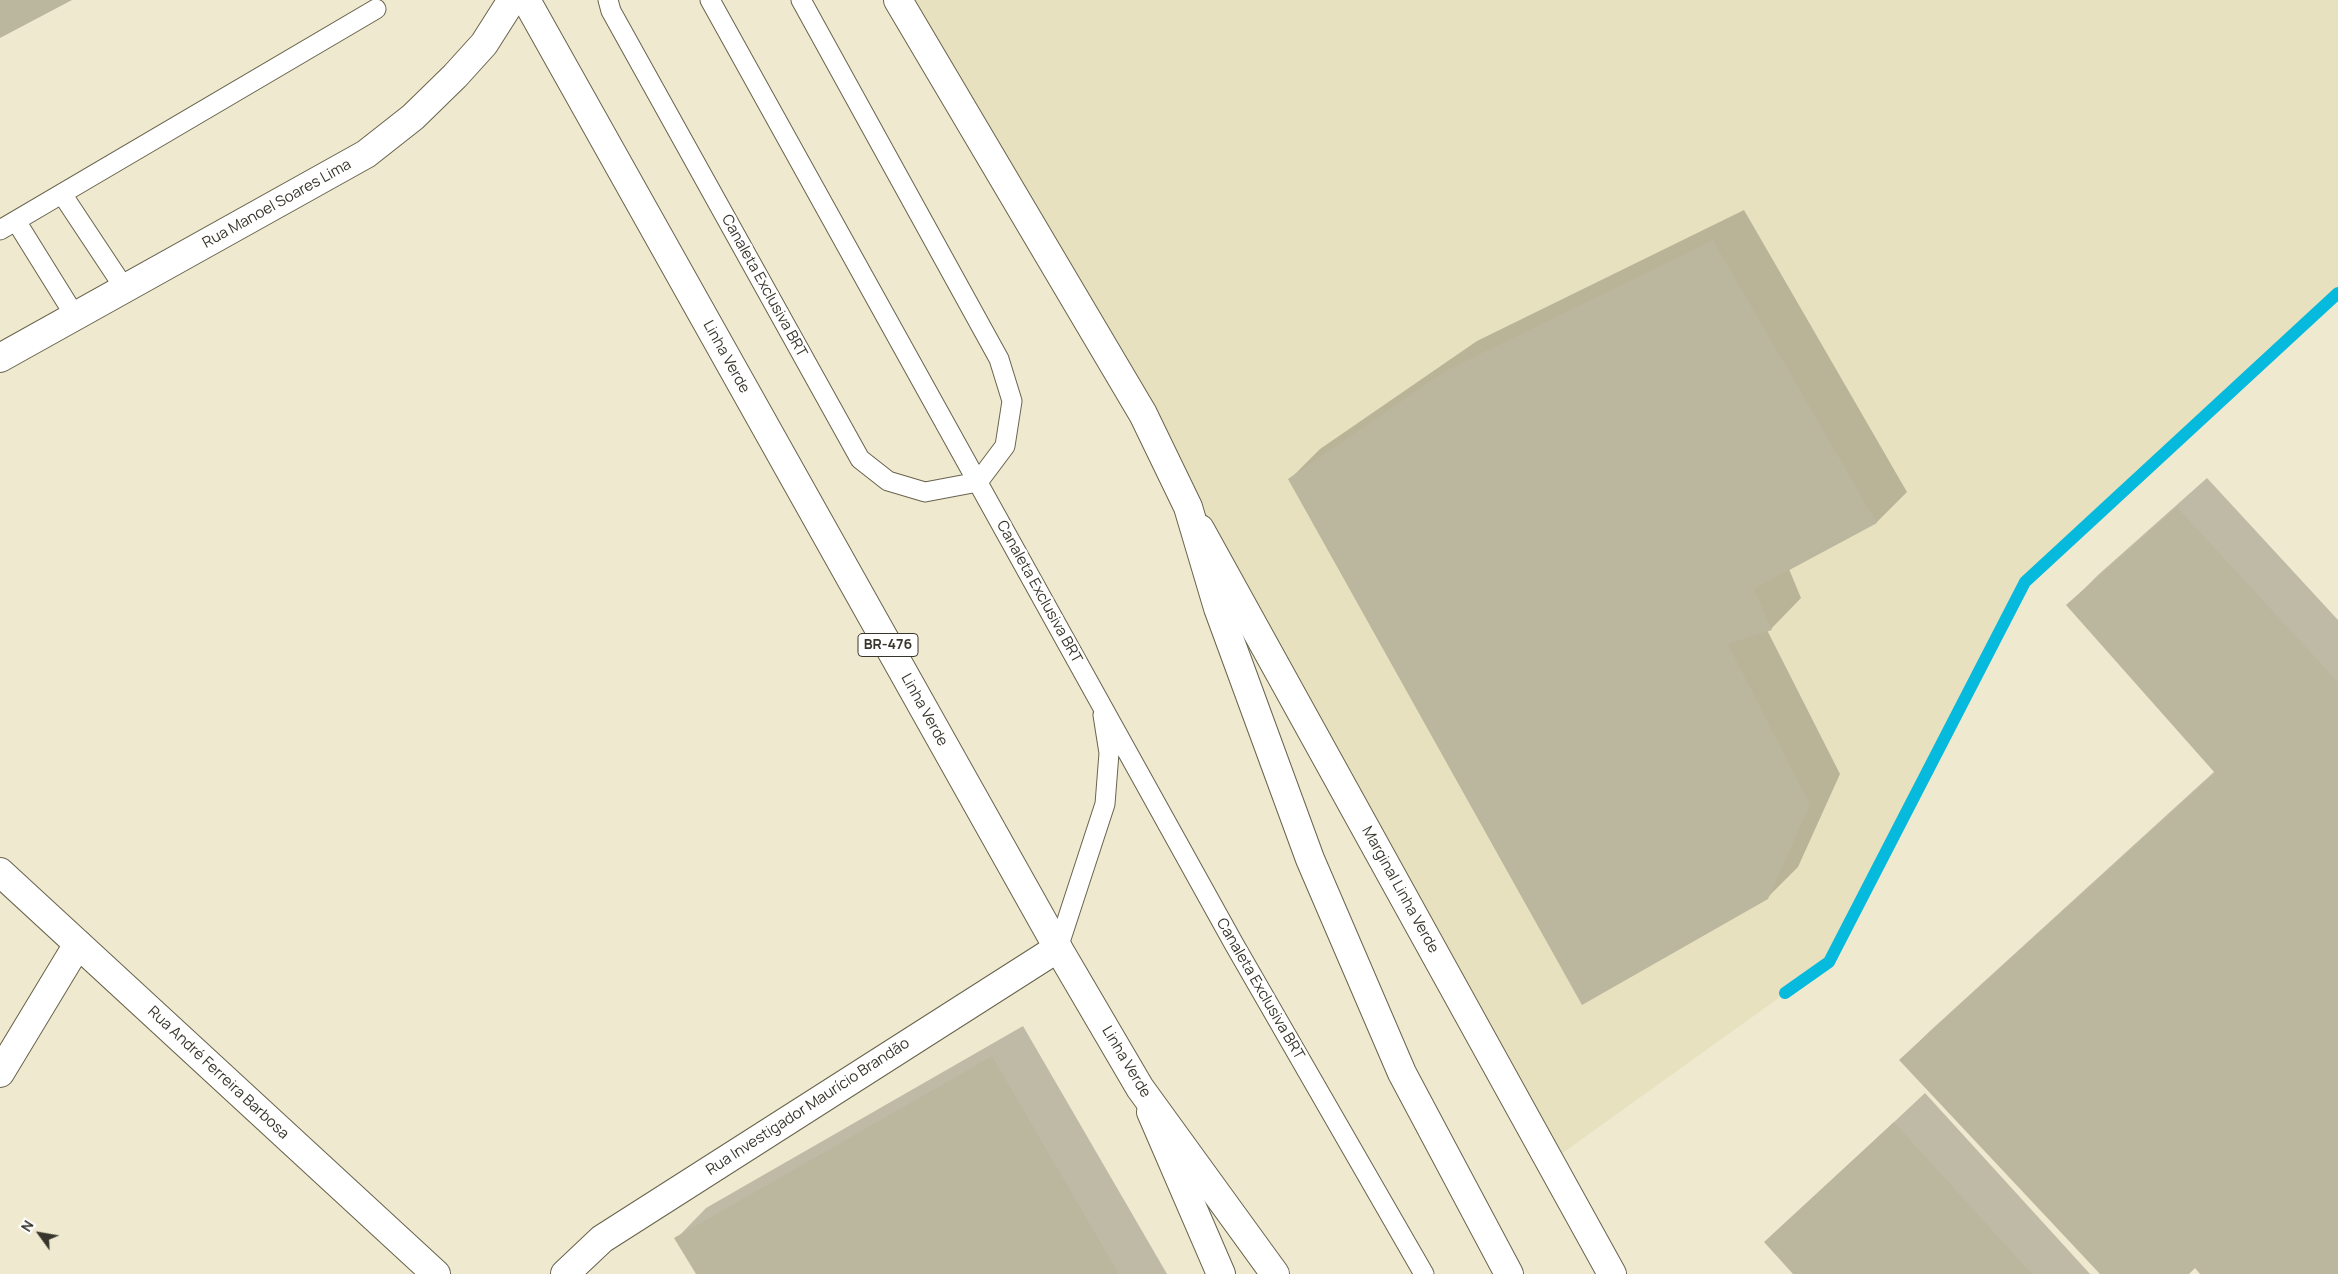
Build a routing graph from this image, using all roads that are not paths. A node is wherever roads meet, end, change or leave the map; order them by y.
1 (512, 0) edge
2 (526, 0) edge
3 (608, 0) edge
4 (710, 0) edge
5 (801, 0) edge
6 (898, 0) edge
7 (376, 9) dead end
8 (62, 194) junction
9 (8, 225) edge
10 (125, 289) junction
11 (75, 316) junction
12 (0, 358) edge
13 (978, 482) junction
14 (1188, 507) junction
15 (1100, 702) junction
16 (0, 872) edge
17 (78, 944) junction
18 (1058, 948) junction
19 (0, 1073) edge
20 (1140, 1088) junction
21 (436, 1274) edge
22 (565, 1274) edge
23 (1220, 1274) edge
24 (1275, 1274) edge
25 (1424, 1274) edge
26 (1509, 1274) edge
27 (1612, 1274) edge

1 - 10 main road, Rua Manoel Soares Lima
2 - 18 main road, Linha Verde / BR-476
3 - 13 lane, Canaleta Exclusiva BRT
4 - 13 lane, Canaleta Exclusiva BRT
5 - 13 lane
6 - 14 main road
7 - 8 lane
8 - 9 lane
8 - 10 lane
9 - 11 lane
10 - 11 main road, Rua Manoel Soares Lima
11 - 12 main road, Rua Manoel Soares Lima
13 - 15 lane, Canaleta Exclusiva BRT
14 - 26 main road
14 - 27 main road, Marginal Linha Verde
15 - 18 lane, Canaleta Exclusiva BRT
15 - 25 lane, Canaleta Exclusiva BRT
16 - 17 main road, Rua André Ferreira Barbosa
17 - 19 main road
17 - 21 main road, Rua André Ferreira Barbosa
18 - 20 main road, Linha Verde / BR-476
18 - 22 main road, Rua Investigador Maurício Brandão
20 - 23 main road
20 - 24 main road, Linha Verde / BR-476

